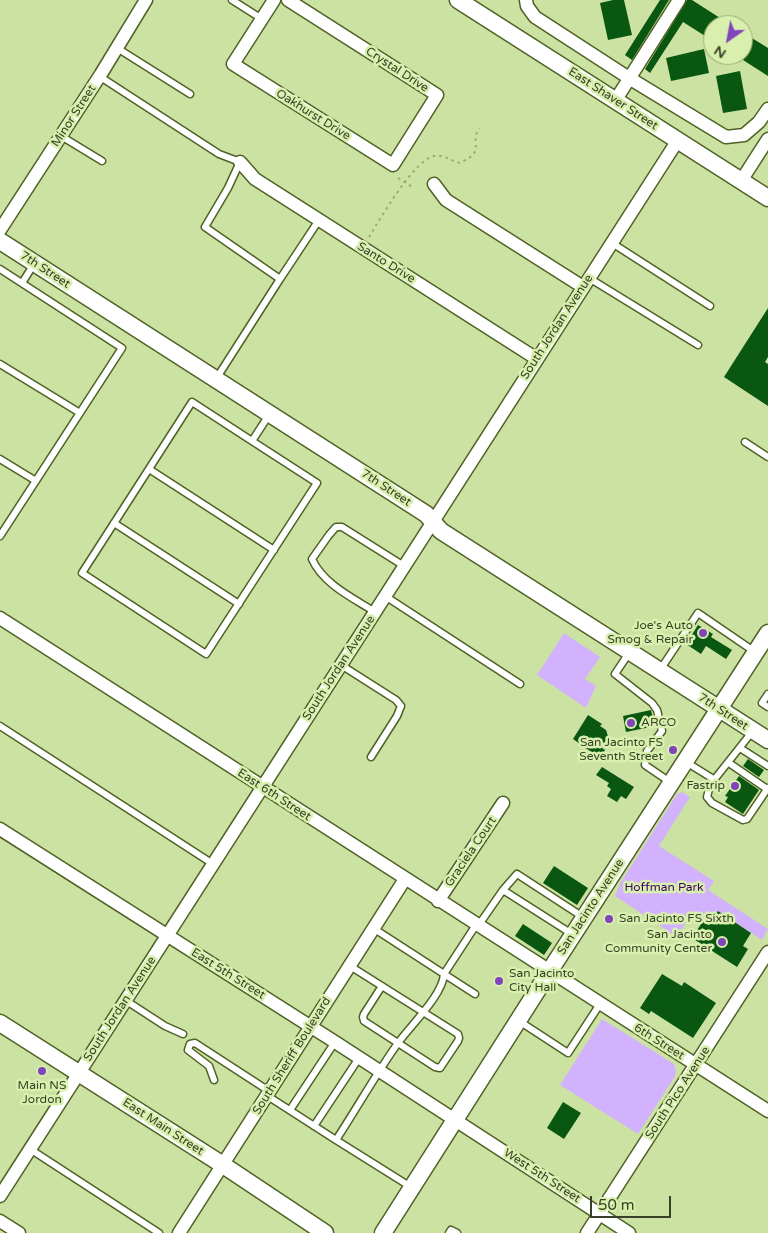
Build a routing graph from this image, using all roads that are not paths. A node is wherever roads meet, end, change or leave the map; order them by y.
1 (146, 0) edge
2 (232, 0) edge
3 (274, 0) edge
4 (288, 0) edge
5 (458, 0) edge
6 (526, 0) edge
7 (679, 0) edge
8 (262, 19) junction
9 (117, 48) junction
10 (100, 76) junction
11 (630, 78) junction
12 (190, 94) dead end
13 (615, 101) junction
14 (768, 109) edge
15 (61, 136) junction
16 (768, 139) edge
17 (678, 140) junction
18 (102, 161) dead end
19 (240, 162) junction
20 (393, 165) joint
21 (741, 181) junction
22 (434, 184) dead end
23 (768, 198) edge
24 (319, 220) junction
25 (0, 230) edge
26 (0, 241) edge
27 (612, 242) junction
28 (35, 263) junction
29 (0, 269) edge
30 (280, 279) junction
31 (22, 283) junction
32 (586, 283) junction
33 (710, 306) dead end
34 (698, 345) dead end
35 (537, 359) junction
36 (0, 364) edge
37 (216, 380) junction
38 (80, 414) junction
39 (270, 414) junction
40 (252, 441) junction
41 (745, 442) dead end
42 (768, 457) edge
43 (0, 459) edge
44 (149, 469) junction
45 (36, 481) junction
46 (433, 522) junction
47 (114, 523) junction
48 (0, 536) edge
49 (274, 550) junction
50 (404, 566) junction
51 (385, 596) junction
52 (239, 604) junction
53 (375, 612) junction
54 (0, 618) edge
55 (768, 633) edge
56 (630, 652) junction
57 (755, 652) junction
58 (341, 665) junction
59 (660, 671) junction
60 (520, 684) dead end
61 (768, 694) edge
62 (768, 707) edge
63 (719, 709) junction
64 (0, 726) edge
65 (753, 731) junction
66 (768, 740) edge
67 (740, 748) junction
68 (371, 757) dead end
69 (685, 762) junction
70 (729, 763) junction
71 (768, 766) edge
72 (715, 780) junction
73 (671, 783) junction
74 (262, 787) junction
75 (768, 788) edge
76 (503, 804) dead end
77 (0, 829) edge
78 (212, 864) junction
79 (405, 879) junction
80 (503, 890) junction
81 (438, 901) junction
82 (584, 917) junction
83 (477, 925) junction
84 (373, 928) junction
85 (573, 935) junction
86 (167, 936) junction
87 (768, 952) edge
88 (350, 966) junction
89 (549, 972) junction
90 (444, 974) junction
91 (382, 986) junction
92 (475, 994) dead end
93 (125, 1000) junction
94 (600, 1004) junction
95 (424, 1012) junction
96 (518, 1021) junction
97 (0, 1023) edge
98 (310, 1026) junction
99 (183, 1034) dead end
100 (335, 1042) junction
101 (398, 1043) junction
102 (359, 1058) junction
103 (696, 1065) junction
104 (380, 1071) junction
105 (79, 1073) junction
106 (214, 1080) dead end
107 (268, 1093) junction
108 (290, 1110) junction
109 (768, 1111) edge
110 (455, 1120) junction
111 (314, 1126) junction
112 (336, 1140) junction
113 (30, 1149) junction
114 (223, 1165) junction
115 (412, 1188) junction
116 (0, 1196) edge
117 (599, 1214) junction
118 (0, 1220) edge
119 (20, 1233) edge
120 (159, 1233) edge
121 (179, 1233) edge
122 (325, 1233) edge
123 (383, 1233) edge
124 (449, 1233) edge
125 (457, 1233) edge
126 (587, 1233) edge
127 (629, 1233) edge

1 - 9 street, Minor Street
2 - 8 lane
3 - 8 street
4 - 20 street, Crystal Drive
5 - 13 street, East Shaver Street
6 - 11 street
7 - 11 street
8 - 20 street, Oakhurst Drive
9 - 10 street, Minor Street
9 - 12 lane
10 - 15 street, Minor Street
10 - 19 lane
11 - 13 street
11 - 14 street
13 - 17 street, East Shaver Street
15 - 18 lane
15 - 25 street, Minor Street
16 - 21 street
17 - 21 street, East Shaver Street
17 - 27 street, South Jordan Avenue
19 - 24 street, Santo Drive
19 - 30 lane
21 - 23 street, East Shaver Street
22 - 32 street
24 - 30 lane
24 - 35 street, Santo Drive
26 - 28 street, 7th Street
27 - 32 street, South Jordan Avenue
27 - 33 lane
28 - 31 lane
28 - 37 street, 7th Street
29 - 31 lane
30 - 37 lane
31 - 38 lane
32 - 34 lane
32 - 35 street, South Jordan Avenue
35 - 46 street, South Jordan Avenue
36 - 38 lane
37 - 39 street, 7th Street
38 - 45 lane
39 - 40 lane
39 - 46 street, 7th Street
40 - 44 lane
40 - 49 lane
41 - 42 lane
43 - 45 lane
44 - 47 lane
44 - 49 lane
45 - 48 lane
46 - 50 street, South Jordan Avenue
46 - 56 street, 7th Street
47 - 52 lane
47 - 52 lane
49 - 52 lane
50 - 51 street, South Jordan Avenue
50 - 53 lane
51 - 53 street, South Jordan Avenue
51 - 60 lane
53 - 58 street, South Jordan Avenue
54 - 74 street, East 6th Street
55 - 57 street, San Jacinto Avenue
56 - 59 street, 7th Street
56 - 73 lane
57 - 59 lane
57 - 63 street, San Jacinto Avenue
58 - 68 lane
58 - 74 street, South Jordan Avenue
59 - 63 street, 7th Street
61 - 62 lane
63 - 65 street, 7th Street
63 - 69 street, San Jacinto Avenue
64 - 78 lane
65 - 66 street, 7th Street
65 - 67 lane
67 - 70 lane
67 - 71 lane
69 - 72 lane
69 - 73 street, San Jacinto Avenue
70 - 72 lane
70 - 75 lane
72 - 75 lane
73 - 82 street, San Jacinto Avenue
74 - 78 street, South Jordan Avenue
74 - 79 street, East 6th Street
76 - 81 street, Graciela Court
77 - 86 street, East 5th Street
78 - 86 street, South Jordan Avenue
79 - 81 street, East 6th Street
79 - 84 street, South Sheriff Boulevard
80 - 82 lane
80 - 83 lane
80 - 85 lane
81 - 83 street, East 6th Street
82 - 85 street, San Jacinto Avenue
83 - 89 street, East 6th Street
83 - 90 lane
84 - 88 street, South Sheriff Boulevard
84 - 90 lane
85 - 89 street, San Jacinto Avenue
86 - 93 street, South Jordan Avenue
86 - 98 street, East 5th Street
87 - 103 street, South Pico Avenue
88 - 91 lane
88 - 98 street, South Sheriff Boulevard
89 - 94 street, 6th Street
89 - 96 street, San Jacinto Avenue
90 - 92 lane
90 - 95 lane
91 - 95 lane
91 - 101 lane
93 - 99 lane
93 - 105 street, South Jordan Avenue
94 - 96 lane
94 - 103 street, 6th Street
95 - 101 lane
95 - 101 lane
96 - 110 street, San Jacinto Avenue
97 - 105 street, East Main Street
98 - 100 street, East 5th Street
98 - 107 street, South Sheriff Boulevard
100 - 102 street, East 5th Street
100 - 108 lane
101 - 104 lane
102 - 104 street, East 5th Street
102 - 111 lane
103 - 109 street, 6th Street
103 - 117 street, South Pico Avenue
104 - 110 street, East 5th Street
104 - 112 lane
105 - 113 street, South Jordan Avenue
105 - 114 street, East Main Street
106 - 107 lane
107 - 108 lane
107 - 114 street, South Sheriff Boulevard
108 - 111 lane
110 - 115 street, San Jacinto Avenue
110 - 117 street, West 5th Street
111 - 112 lane
112 - 115 lane
113 - 116 street, South Jordan Avenue
113 - 120 lane
114 - 121 street, South Sheriff Boulevard
114 - 122 street, East Main Street
115 - 123 street, San Jacinto Avenue
117 - 126 street, South Pico Avenue
117 - 127 street, West 5th Street
118 - 119 street
124 - 125 lane

